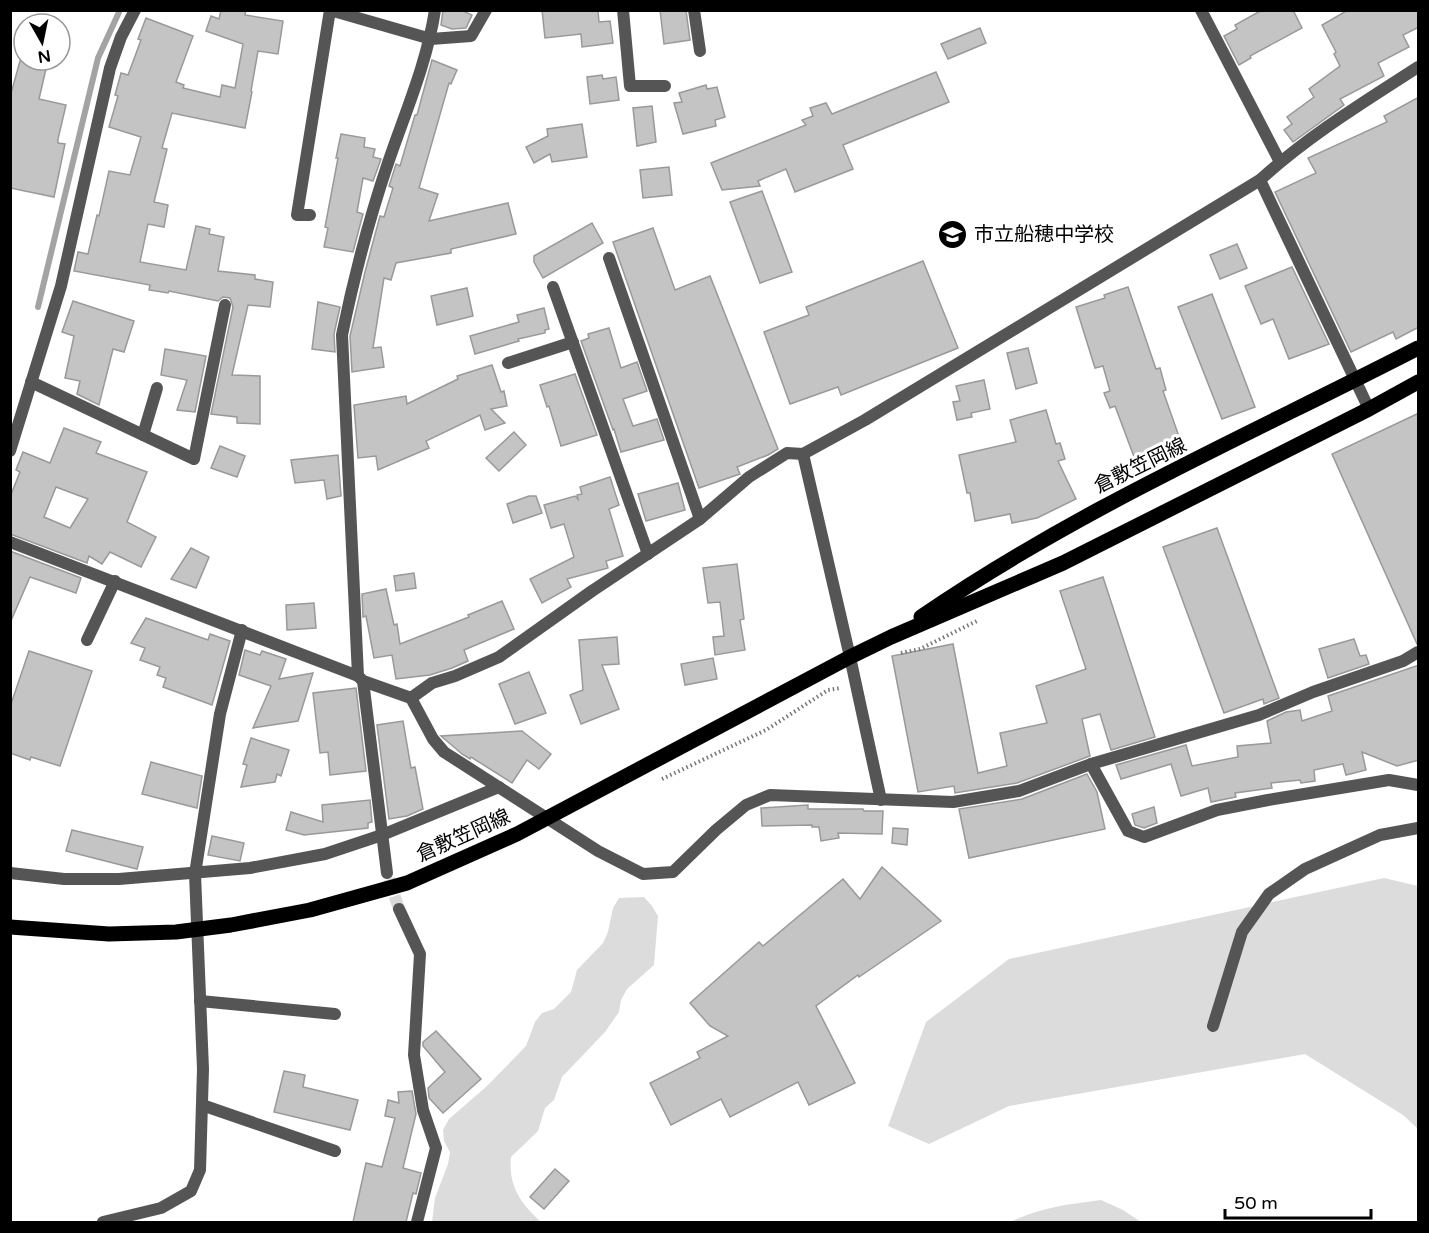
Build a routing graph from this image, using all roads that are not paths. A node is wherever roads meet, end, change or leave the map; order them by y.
1 (135, 10) edge
2 (330, 10) edge
3 (435, 10) edge
4 (486, 10) edge
5 (623, 10) edge
6 (694, 10) edge
7 (1201, 10) edge
8 (430, 39) junction
9 (700, 51) dead end
10 (1419, 67) edge
11 (665, 86) dead end
12 (1280, 162) junction
13 (1260, 180) junction
14 (310, 215) dead end
15 (609, 258) dead end
16 (554, 287) dead end
17 (225, 306) dead end
18 (573, 342) junction
19 (1419, 348) edge
20 (508, 363) dead end
21 (1355, 381) junction
22 (32, 382) junction
23 (1419, 382) edge
24 (157, 388) dead end
25 (1370, 409) junction
26 (143, 435) junction
27 (10, 451) edge
28 (803, 454) junction
29 (700, 519) junction
30 (10, 542) edge
31 (648, 554) junction
32 (115, 581) junction
33 (242, 630) junction
34 (891, 637) junction
35 (87, 640) dead end
36 (1419, 652) edge
37 (850, 657) junction
38 (361, 679) junction
39 (411, 698) junction
40 (1091, 764) junction
41 (1419, 785) edge
42 (499, 787) junction
43 (881, 800) junction
44 (547, 817) junction
45 (1419, 828) edge
46 (382, 834) junction
47 (10, 873) edge
48 (387, 873) tunnel mouth
49 (195, 874) junction
50 (399, 909) tunnel mouth
51 (10, 927) edge
52 (200, 1001) junction
53 (335, 1014) dead end
54 (1213, 1026) dead end
55 (202, 1105) junction
56 (335, 1151) dead end
57 (103, 1222) edge
58 (417, 1222) edge

1 - 22 street
2 - 8 street
2 - 14 street
3 - 8 street
4 - 8 street
5 - 11 street
6 - 9 street
7 - 12 street
8 - 38 street
10 - 12 street
12 - 13 street
13 - 21 street
13 - 28 street
15 - 29 street
16 - 18 street
17 - 26 street
18 - 20 street
18 - 31 street
19 - 21 main road, 倉敷笠岡線
21 - 25 street
21 - 34 main road, 倉敷笠岡線
22 - 26 street
22 - 27 street
23 - 25 main road, 倉敷笠岡線
24 - 26 street
25 - 34 main road, 倉敷笠岡線
28 - 29 street
28 - 37 street
29 - 31 street
30 - 32 street
31 - 39 street
32 - 33 street
32 - 35 street
33 - 38 street
33 - 49 street
34 - 37 main road, 倉敷笠岡線
36 - 40 street
37 - 43 street
37 - 44 main road, 倉敷笠岡線
38 - 39 street
38 - 46 street
39 - 42 street
40 - 41 street
40 - 43 street
42 - 44 street
42 - 46 street
43 - 44 street
44 - 51 main road, 倉敷笠岡線
45 - 54 street
46 - 48 street
46 - 49 street
47 - 49 street
49 - 52 street
50 - 58 street
52 - 53 street
52 - 55 street
55 - 56 street
55 - 57 street

